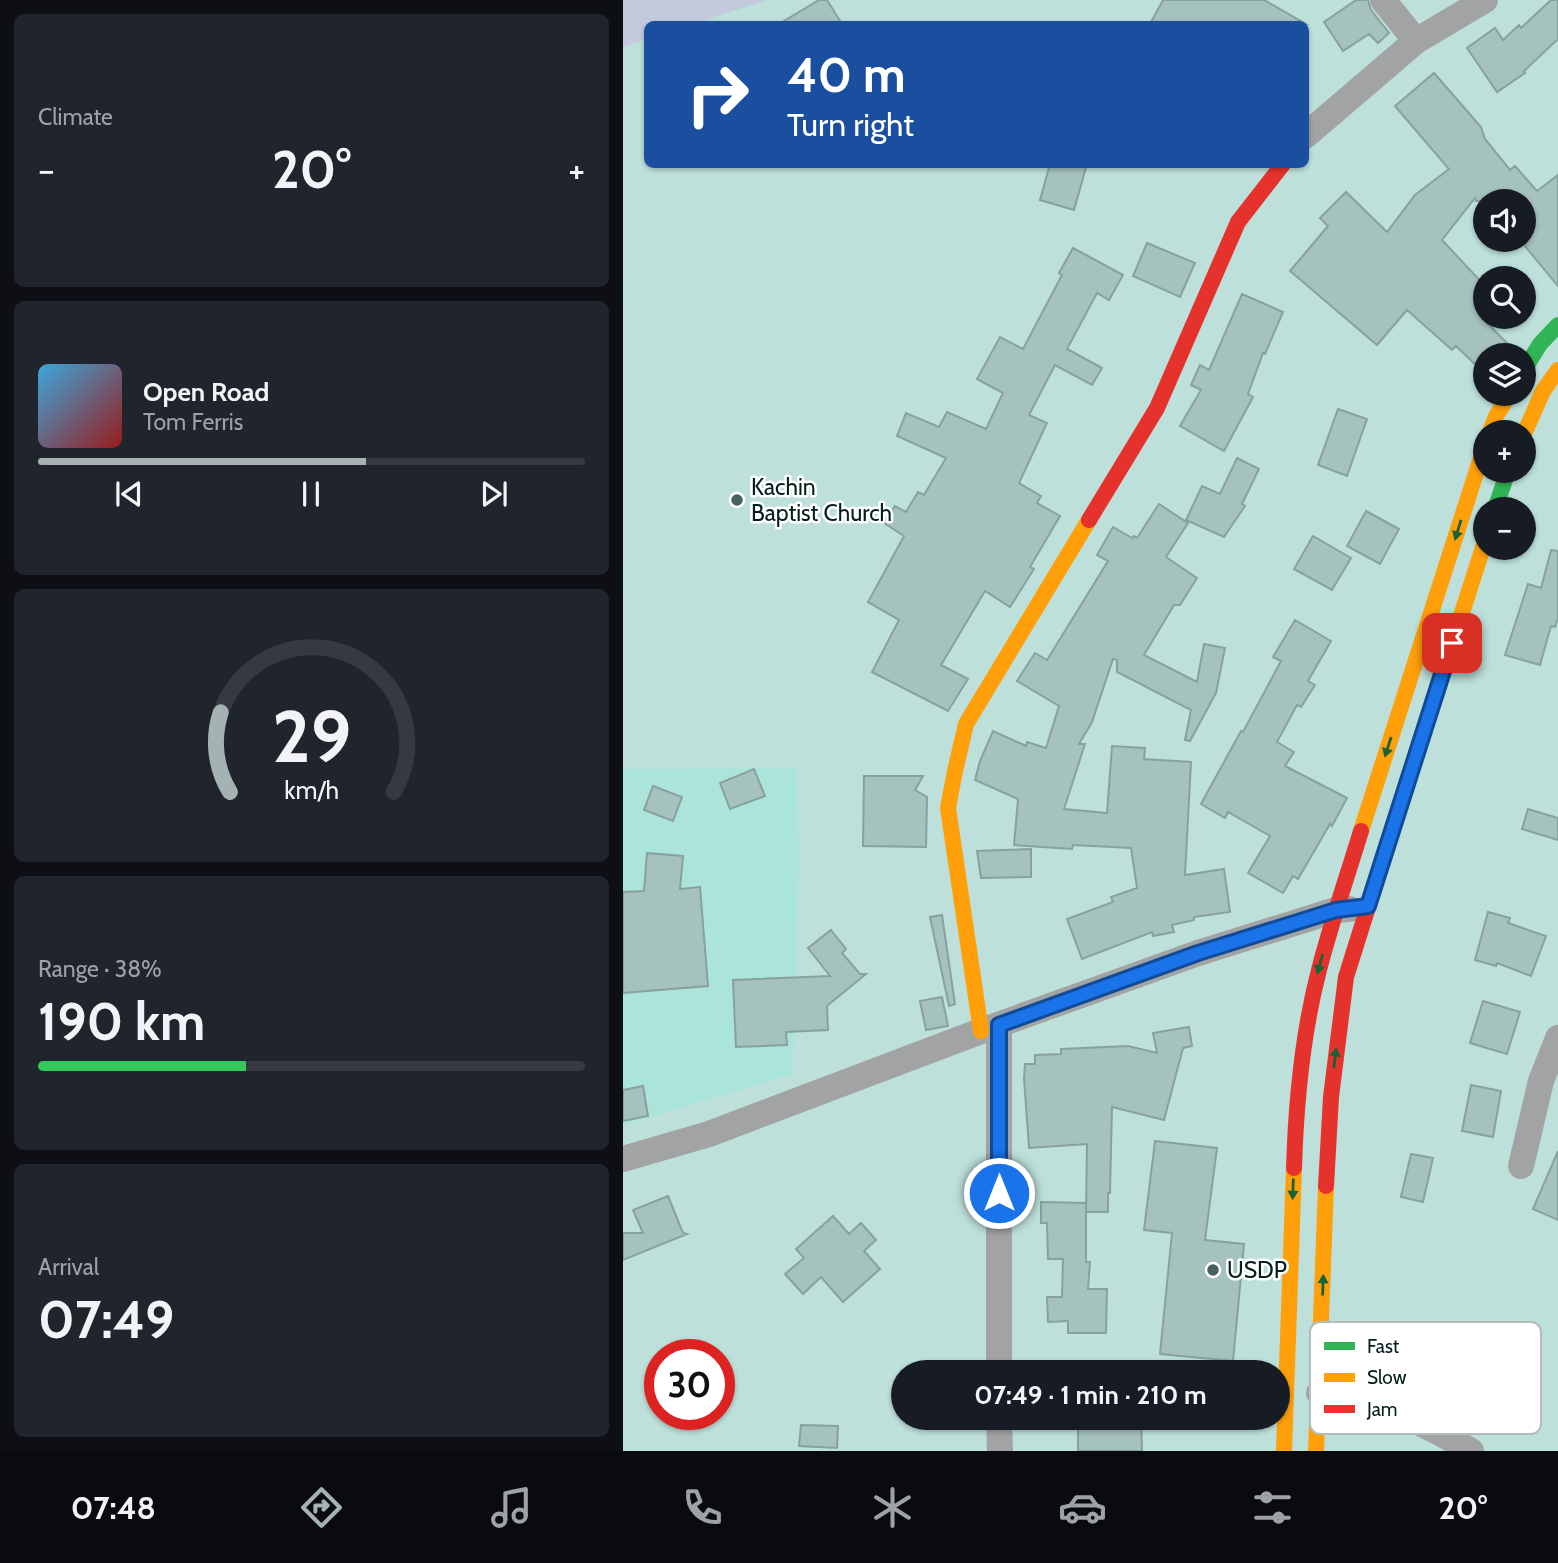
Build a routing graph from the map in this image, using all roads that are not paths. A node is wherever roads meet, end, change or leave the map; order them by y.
1 (1383, 0) edge
2 (1485, 0) edge
3 (1416, 41) junction
4 (1309, 133) edge
5 (1280, 168) edge
6 (1558, 325) edge
7 (1536, 350) edge
8 (1546, 386) edge
9 (1530, 420) edge
10 (1473, 483) edge
11 (1479, 560) edge
12 (1368, 906) junction
13 (1336, 910) junction
14 (990, 1028) junction
15 (1558, 1038) edge
16 (623, 1159) edge
17 (1521, 1166) dead end
18 (1321, 1322) edge
19 (999, 1360) edge
20 (999, 1430) edge
21 (1441, 1434) edge
22 (1000, 1451) edge
23 (1284, 1451) edge
24 (1471, 1451) edge

1 - 3 street
2 - 3 street
3 - 4 street
5 - 14 main road
6 - 7 main road
8 - 9 main road
10 -> 13 main road
11 - 12 main road
12 - 13 street
18 -> 12 main road
13 - 14 street
13 -> 23 main road
14 - 16 street
14 - 19 street
15 - 17 street
20 - 22 street
21 - 24 street

